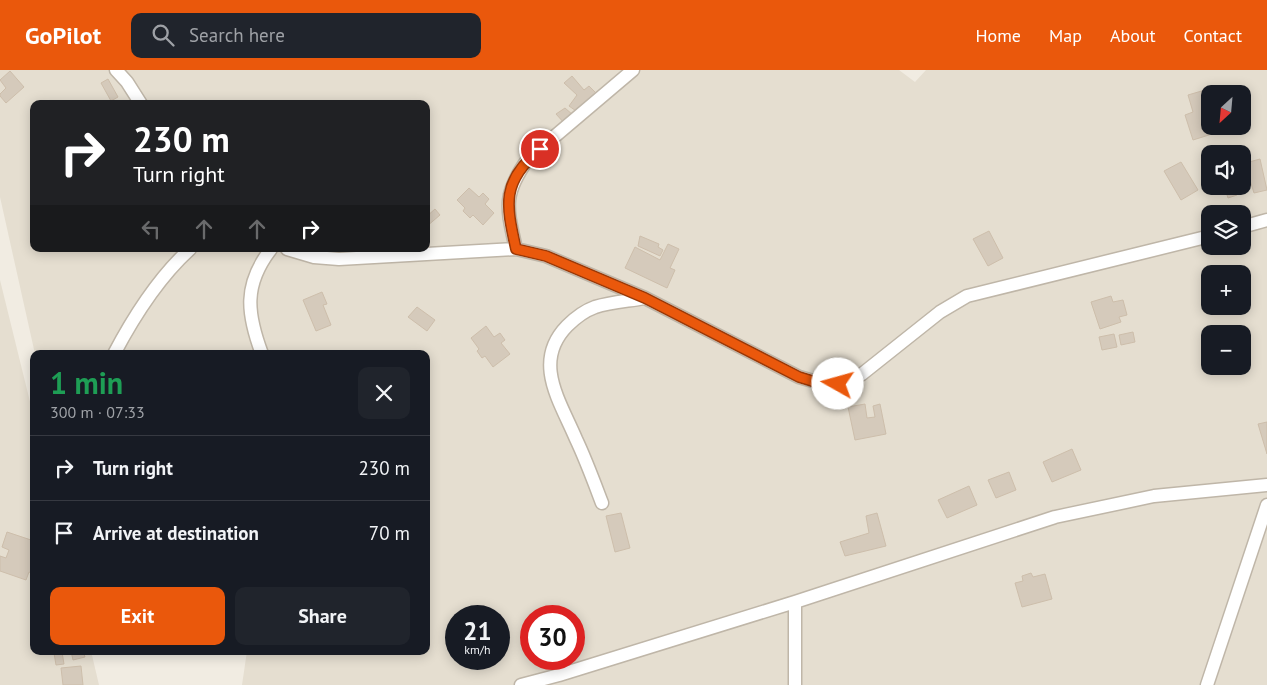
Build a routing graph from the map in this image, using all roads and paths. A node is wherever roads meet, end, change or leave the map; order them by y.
1 (116, 70) edge
2 (633, 70) edge
3 (138, 100) edge
4 (1267, 220) edge
5 (1251, 224) edge
6 (1201, 238) edge
7 (516, 249) junction
8 (187, 252) edge
9 (269, 252) edge
10 (297, 252) edge
11 (645, 298) junction
12 (116, 350) edge
13 (261, 350) edge
14 (1267, 485) edge
15 (602, 503) dead end
16 (1267, 505) edge
17 (795, 602) junction
18 (521, 685) edge
19 (795, 685) edge
20 (1207, 685) edge

1 - 3 street
2 - 7 street
4 - 5 street
6 - 11 street
7 - 10 street
7 - 11 street
8 - 12 street
9 - 13 street
11 - 15 street
14 - 17 street
16 - 20 street
17 - 18 street
17 - 19 street

